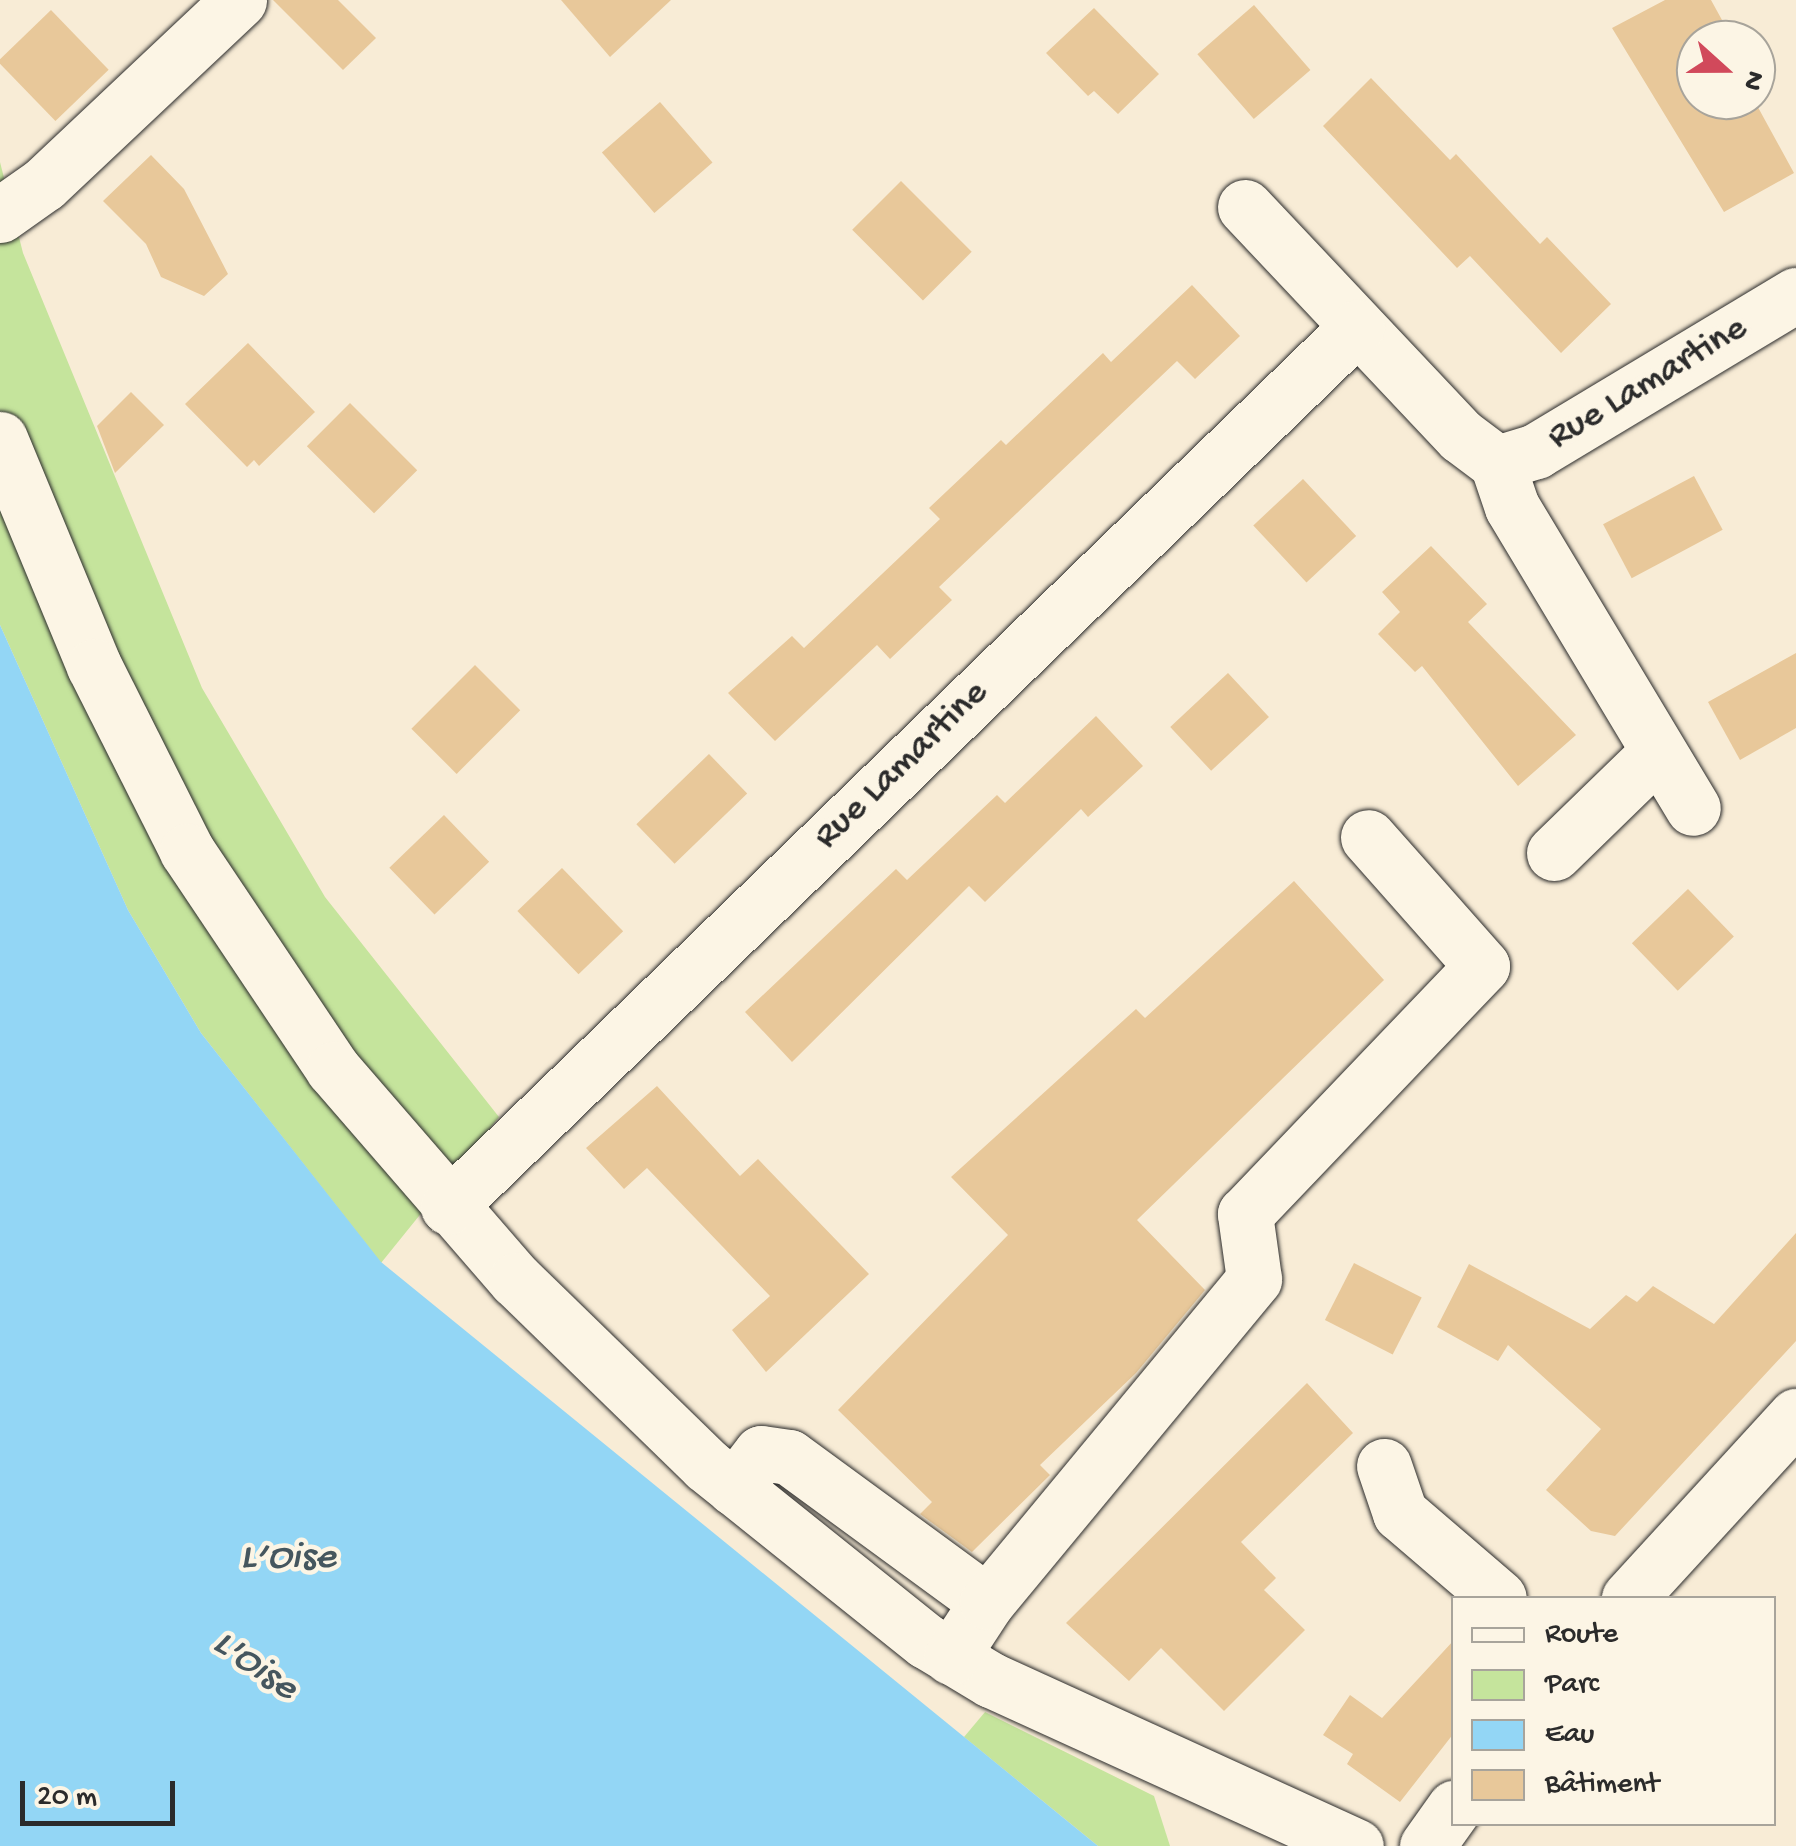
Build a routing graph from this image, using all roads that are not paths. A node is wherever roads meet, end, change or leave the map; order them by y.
1 (239, 0) edge
2 (1245, 207) dead end
3 (0, 215) edge
4 (1796, 295) edge
5 (1357, 327) junction
6 (0, 439) edge
7 (1496, 463) junction
8 (1657, 754) junction
9 (1693, 808) dead end
10 (1368, 837) dead end
11 (1554, 853) dead end
12 (448, 1207) junction
13 (1796, 1416) edge
14 (1384, 1466) dead end
15 (734, 1488) junction
16 (1497, 1596) edge
17 (1631, 1596) edge
18 (987, 1602) junction
19 (950, 1658) junction
20 (1451, 1812) edge
21 (1356, 1846) edge
22 (1427, 1846) edge

1 - 3 street
2 - 5 street
4 - 7 street, Rue Lamartine
5 - 7 street
5 - 12 street, Rue Lamartine
6 - 12 street
7 - 8 street
8 - 9 street
8 - 11 street
10 - 18 street
12 - 15 street
13 - 17 street
14 - 16 street
15 - 18 street
15 - 19 street
18 - 19 street
19 - 21 street
20 - 22 street

